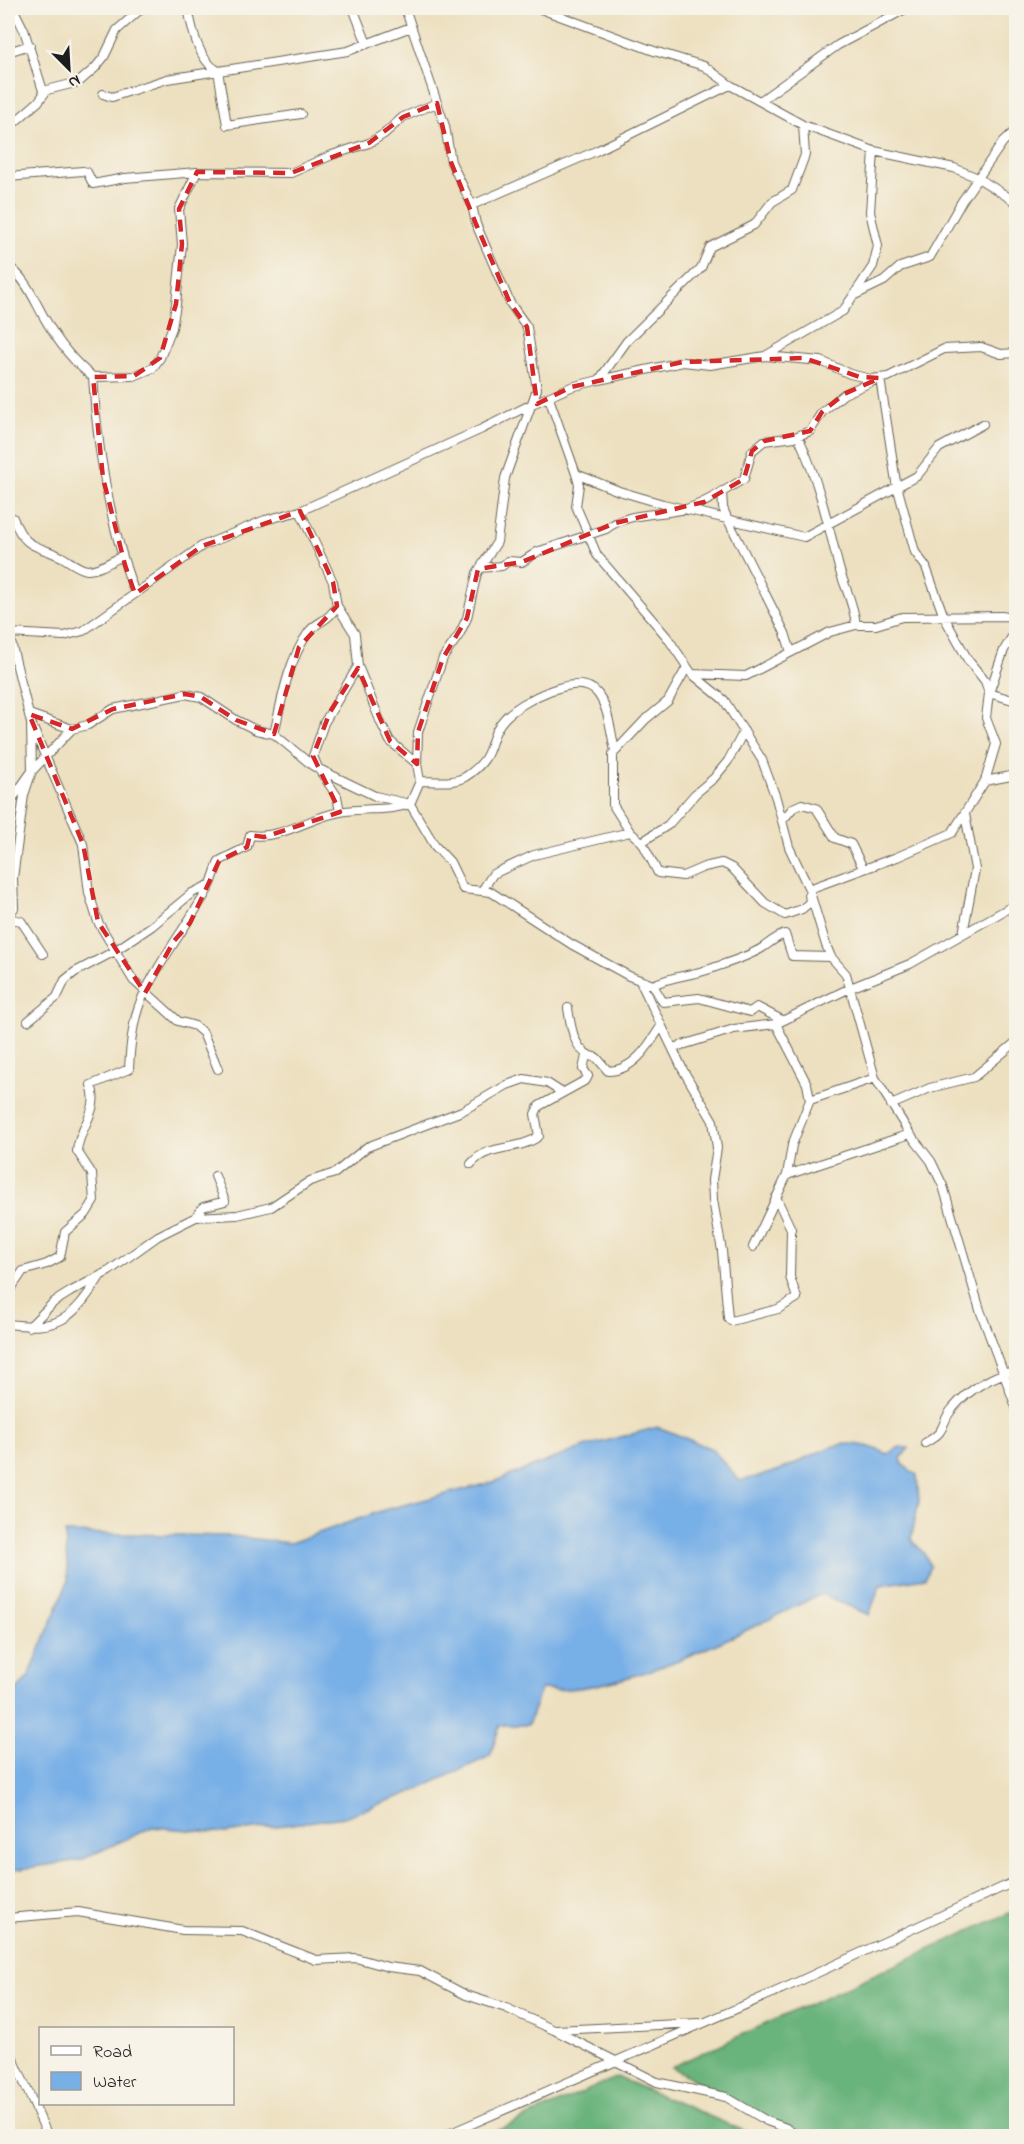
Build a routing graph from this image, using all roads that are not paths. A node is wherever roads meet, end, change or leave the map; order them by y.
1 (13, 8) edge
2 (142, 8) edge
3 (188, 8) edge
4 (352, 8) edge
5 (405, 8) edge
6 (538, 8) edge
7 (907, 8) edge
8 (898, 10) edge
9 (411, 27) junction
10 (367, 44) junction
11 (30, 45) junction
12 (8, 52) edge
13 (218, 71) junction
14 (730, 85) junction
15 (44, 94) junction
16 (103, 94) dead end
17 (760, 101) junction
18 (437, 103) junction
19 (301, 114) dead end
20 (803, 125) junction
21 (8, 128) edge
22 (1017, 130) edge
23 (874, 150) junction
24 (196, 172) junction
25 (8, 177) edge
26 (978, 178) junction
27 (1017, 202) edge
28 (472, 205) junction
29 (8, 266) edge
30 (853, 296) junction
31 (1017, 353) edge
32 (765, 356) junction
33 (93, 377) junction
34 (880, 378) junction
35 (599, 380) junction
36 (549, 398) junction
37 (532, 404) junction
38 (983, 424) dead end
39 (798, 436) junction
40 (576, 474) junction
41 (898, 487) junction
42 (722, 491) junction
43 (686, 509) junction
44 (300, 511) junction
45 (8, 517) edge
46 (728, 520) junction
47 (829, 525) junction
48 (587, 536) junction
49 (122, 556) junction
50 (480, 568) junction
51 (135, 594) junction
52 (337, 606) junction
53 (944, 617) junction
54 (1017, 618) edge
55 (856, 625) junction
56 (1017, 630) edge
57 (8, 632) edge
58 (791, 652) junction
59 (358, 666) junction
60 (689, 670) junction
61 (989, 693) junction
62 (1017, 701) edge
63 (29, 714) junction
64 (31, 723) junction
65 (72, 729) junction
66 (744, 731) junction
67 (274, 734) junction
68 (615, 751) junction
69 (46, 756) junction
70 (417, 765) junction
71 (318, 768) junction
72 (32, 771) junction
73 (1017, 775) edge
74 (420, 781) junction
75 (985, 781) junction
76 (410, 804) junction
77 (8, 805) edge
78 (340, 812) junction
79 (965, 814) junction
80 (782, 821) junction
81 (630, 832) junction
82 (642, 842) junction
83 (863, 867) junction
84 (211, 884) junction
85 (808, 888) junction
86 (483, 889) junction
87 (1017, 904) edge
88 (8, 917) edge
89 (963, 934) junction
90 (117, 950) junction
91 (43, 954) dead end
92 (831, 957) junction
93 (640, 981) junction
94 (652, 985) junction
95 (849, 989) junction
96 (145, 993) junction
97 (568, 1008) dead end
98 (28, 1021) dead end
99 (779, 1022) junction
100 (661, 1026) junction
101 (1017, 1042) edge
102 (673, 1048) junction
103 (586, 1056) junction
104 (218, 1069) dead end
105 (875, 1078) junction
106 (561, 1092) junction
107 (810, 1100) junction
108 (891, 1105) junction
109 (910, 1134) junction
110 (471, 1164) dead end
111 (787, 1175) junction
112 (215, 1176) dead end
113 (776, 1197) junction
114 (196, 1217) junction
115 (753, 1247) dead end
116 (100, 1276) junction
117 (8, 1293) edge
118 (8, 1324) edge
119 (29, 1327) junction
120 (1017, 1371) edge
121 (1001, 1373) junction
122 (1017, 1407) edge
123 (925, 1443) dead end
124 (1017, 1881) edge
125 (8, 1918) edge
126 (706, 2023) junction
127 (554, 2030) junction
128 (8, 2047) edge
129 (616, 2061) junction
130 (48, 2136) edge
131 (444, 2136) edge
132 (797, 2136) edge

1 - 11 street
2 - 15 street
3 - 13 street
4 - 10 street
5 - 9 street
6 - 14 street
7 - 8 street
8 - 17 street
9 - 10 street
9 - 18 street
10 - 13 street
11 - 12 street
11 - 15 street
13 - 16 street
13 - 19 street
14 - 17 street
14 - 28 street
15 - 21 street
17 - 20 street
18 - 24 street
18 - 28 street
20 - 23 street
20 - 35 street
22 - 26 street
23 - 26 street
23 - 30 street
24 - 25 street
24 - 33 street
26 - 27 street
26 - 30 street
28 - 37 street
29 - 33 street
30 - 32 street
31 - 34 street
32 - 34 street
32 - 35 street
33 - 49 street
34 - 39 street
34 - 41 street
35 - 36 street
36 - 37 street
36 - 40 street
37 - 44 street
37 - 50 street
38 - 41 street
39 - 42 street
39 - 47 street
40 - 43 street
40 - 48 street
41 - 47 street
41 - 53 street
42 - 43 street
42 - 46 street
43 - 46 street
43 - 48 street
44 - 51 street
44 - 52 street
45 - 49 street
46 - 47 street
46 - 58 street
47 - 55 street
48 - 50 street
48 - 60 street
49 - 51 street
50 - 70 street
51 - 57 street
52 - 59 street
52 - 67 street
53 - 54 street
53 - 55 street
53 - 61 street
55 - 58 street
56 - 61 street
57 - 63 street
58 - 60 street
59 - 70 street
59 - 71 street
60 - 66 street
60 - 68 street
61 - 62 street
61 - 75 street
63 - 64 street
63 - 65 street
64 - 69 street
64 - 72 street
65 - 67 street
65 - 69 street
66 - 80 street
66 - 82 street
67 - 71 street
68 - 74 street
68 - 81 street
69 - 72 street
69 - 90 street
70 - 74 street
71 - 76 street
71 - 78 street
72 - 77 street
72 - 88 street
73 - 75 street
74 - 76 street
75 - 79 street
76 - 78 street
76 - 86 street
78 - 84 street
79 - 83 street
79 - 89 street
80 - 83 street
80 - 85 street
81 - 82 street
81 - 86 street
82 - 85 street
83 - 85 street
84 - 90 street
84 - 96 street
85 - 92 street
86 - 93 street
87 - 89 street
88 - 91 street
89 - 95 street
90 - 96 street
90 - 98 street
92 - 94 street
92 - 95 street
93 - 94 street
93 - 100 street
94 - 99 street
95 - 99 street
95 - 105 street
96 - 104 street
96 - 117 street
97 - 103 street
99 - 102 street
99 - 107 street
100 - 102 street
100 - 103 street
101 - 108 street
102 - 113 street
103 - 106 street
105 - 107 street
105 - 108 street
106 - 110 street
106 - 114 street
107 - 111 street
108 - 109 street
109 - 111 street
109 - 121 street
111 - 113 street
112 - 114 street
113 - 115 street
114 - 116 street
116 - 119 street
116 - 119 street
118 - 119 street
120 - 121 street
121 - 122 street
121 - 123 street
124 - 126 street
125 - 127 street
126 - 127 street
126 - 129 street
127 - 129 street
128 - 130 street
129 - 131 street
129 - 132 street

